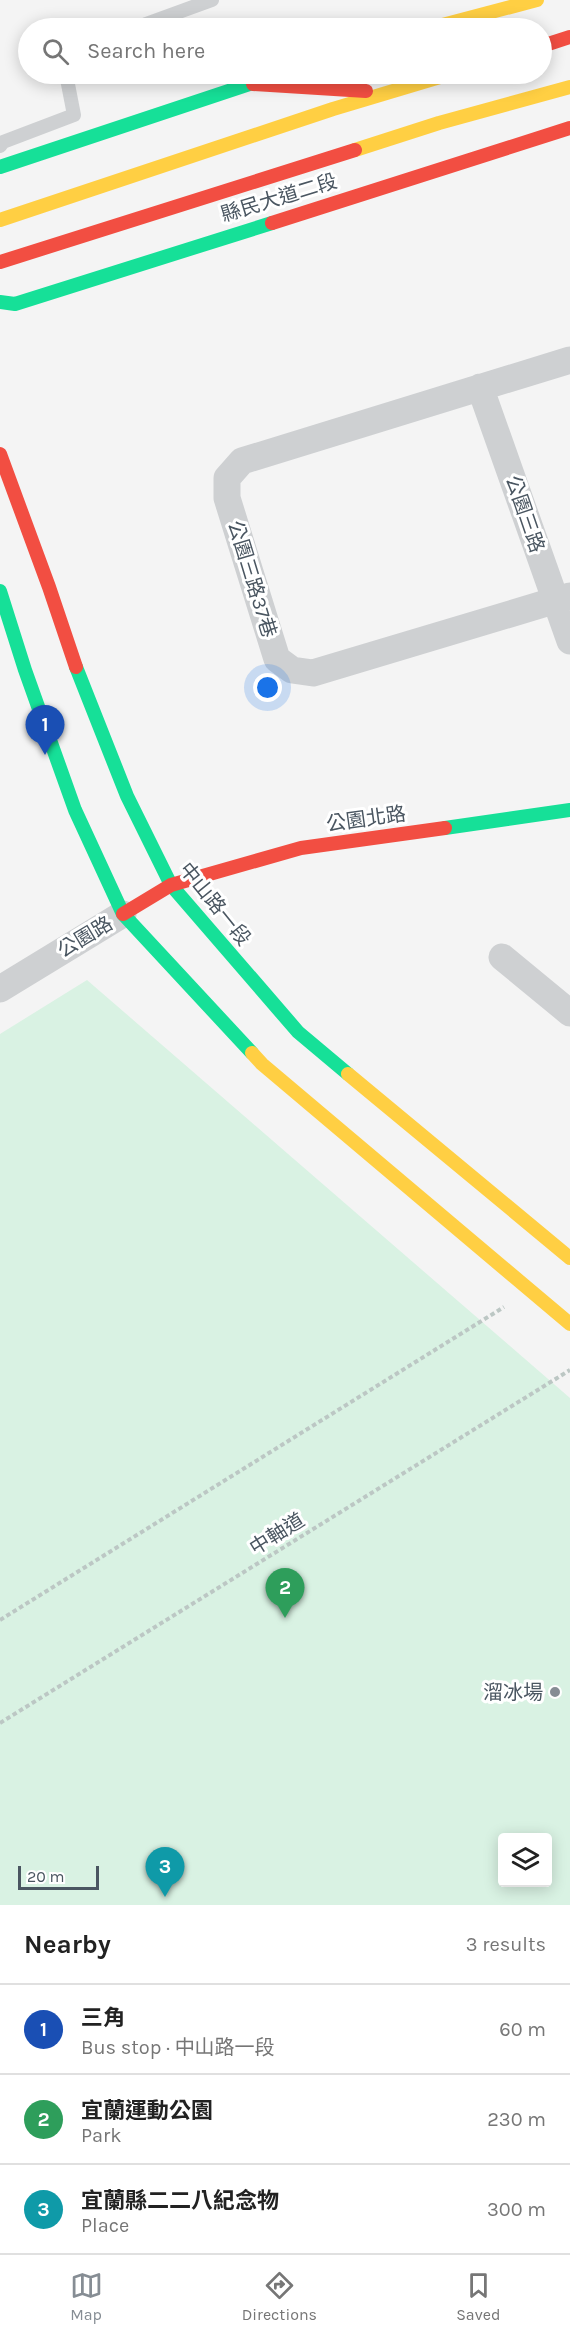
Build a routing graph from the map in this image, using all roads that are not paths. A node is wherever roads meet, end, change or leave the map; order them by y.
1 (212, 0) edge
2 (537, 0) edge
3 (162, 18) edge
4 (469, 18) edge
5 (570, 37) edge
6 (552, 43) edge
7 (68, 84) edge
8 (248, 84) edge
9 (264, 84) edge
10 (416, 84) edge
11 (570, 87) edge
12 (386, 93) junction
13 (561, 116) dead end
14 (570, 128) edge
15 (536, 139) junction
16 (0, 146) edge
17 (0, 167) edge
18 (0, 220) edge
19 (0, 262) edge
20 (0, 302) edge
21 (15, 304) junction
22 (3, 319) dead end
23 (570, 360) edge
24 (480, 387) junction
25 (0, 454) edge
26 (0, 591) edge
27 (563, 598) edge
28 (570, 641) edge
29 (570, 810) edge
30 (171, 885) junction
31 (123, 914) junction
32 (502, 957) dead end
33 (0, 989) edge
34 (570, 1012) edge
35 (570, 1258) edge
36 (570, 1324) edge

1 - 3 lane
2 - 4 street
5 - 6 street
7 - 16 lane
8 - 17 street
9 - 12 street
10 - 12 street
11 - 19 street, 縣民大道二段
12 - 18 street
13 - 15 street
14 - 15 street, 縣民大道二段
15 - 21 street, 縣民大道二段
20 - 21 street, 縣民大道二段
21 - 22 street
23 - 24 street, 公園三路37巷
24 - 27 street, 公園三路
24 - 27 street, 公園三路37巷
25 - 30 street, 中山路一段
26 - 31 street
27 - 28 street, 公園三路
29 - 30 street, 公園北路
30 - 31 street, 公園路
30 - 35 street, 中山路一段
31 - 33 street, 公園路
31 - 36 street
32 - 34 street

